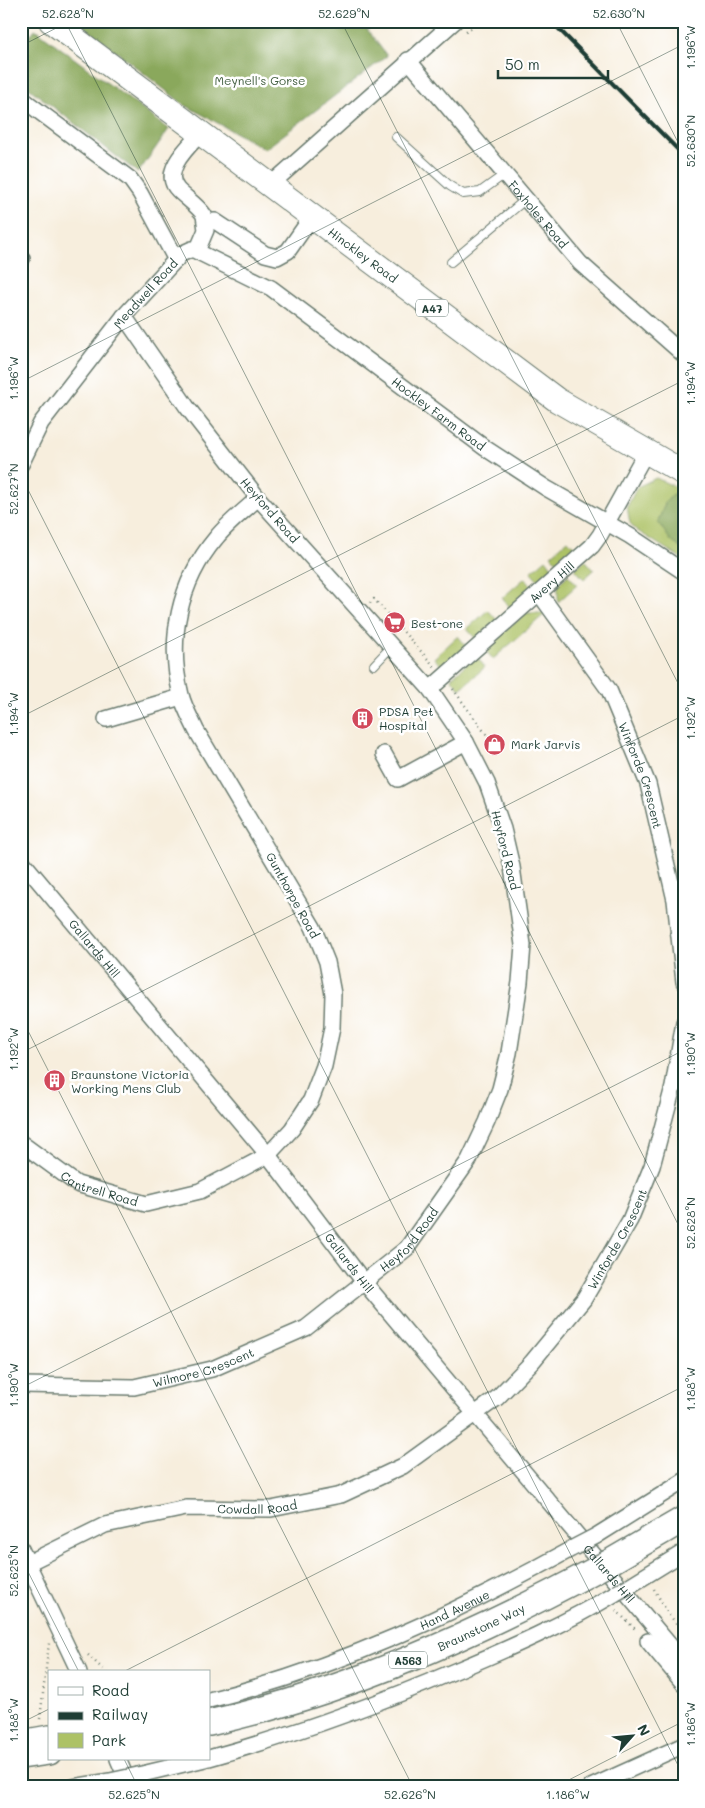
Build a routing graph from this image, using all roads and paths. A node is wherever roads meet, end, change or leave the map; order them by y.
1 (28, 21) edge
2 (51, 21) edge
3 (455, 21) edge
4 (438, 26) edge
5 (21, 30) edge
6 (408, 60) junction
7 (21, 98) edge
8 (201, 133) junction
9 (396, 137) dead end
10 (505, 174) junction
11 (269, 186) junction
12 (526, 199) junction
13 (312, 218) junction
14 (206, 222) junction
15 (197, 251) junction
16 (176, 260) junction
17 (451, 262) dead end
18 (124, 316) junction
19 (684, 355) edge
20 (646, 452) junction
21 (21, 464) edge
22 (684, 473) edge
23 (258, 498) junction
24 (607, 522) junction
25 (684, 572) edge
26 (539, 594) junction
27 (391, 647) junction
28 (374, 665) dead end
29 (430, 689) junction
30 (181, 697) junction
31 (106, 719) dead end
32 (466, 742) junction
33 (494, 751) dead end
34 (384, 754) dead end
35 (488, 754) dead end
36 (21, 860) edge
37 (684, 982) edge
38 (684, 1022) edge
39 (21, 1144) edge
40 (268, 1155) junction
41 (364, 1282) junction
42 (21, 1385) edge
43 (474, 1415) junction
44 (684, 1481) edge
45 (684, 1519) edge
46 (21, 1549) edge
47 (684, 1552) edge
48 (28, 1562) junction
49 (646, 1575) junction
50 (617, 1593) junction
51 (684, 1632) edge
52 (648, 1641) joint
53 (684, 1662) edge
54 (78, 1670) edge
55 (684, 1684) edge
56 (210, 1700) edge
57 (210, 1723) edge
58 (48, 1733) edge
59 (21, 1738) edge
60 (684, 1745) edge
61 (48, 1752) edge
62 (21, 1756) edge
63 (210, 1758) edge
64 (119, 1760) edge
65 (202, 1760) edge
66 (134, 1781) edge
67 (73, 1787) edge
68 (591, 1787) edge

1 - 5 path
2 - 8 main road, Hinckley Road / A47
3 - 4 street
4 - 6 street
6 - 10 street, Foxholes Road
6 - 11 street
7 - 16 street
8 - 11 main road, Hinckley Road / A47
8 - 14 street
9 - 10 lane
10 - 12 street, Foxholes Road
11 - 13 main road, Hinckley Road / A47
12 - 17 lane
12 - 19 street, Foxholes Road
13 - 14 street
13 - 20 main road, Hinckley Road / A47
14 - 15 street
15 - 16 street, Meadwell Road
15 - 24 street, Hockley Farm Road
16 - 18 street, Meadwell Road
18 - 21 street, Meadwell Road
18 - 23 street, Heyford Road
20 - 22 main road, Hinckley Road / A47
20 - 24 street, Avery Hill
23 - 27 street, Heyford Road
23 - 30 street, Gunthorpe Road
24 - 25 street, Hockley Farm Road
24 - 26 street, Avery Hill
26 - 29 street, Avery Hill
26 - 37 street, Winforde Crescent
27 - 28 lane
27 - 29 street, Heyford Road
29 - 32 street, Heyford Road
30 - 31 street
30 - 40 street, Gunthorpe Road
32 - 34 street
32 - 41 street, Heyford Road
33 - 35 path
36 - 40 street, Gallards Hill
38 - 43 street, Winforde Crescent
39 - 40 street, Cantrell Road
40 - 41 street, Gallards Hill
41 - 42 street, Wilmore Crescent
41 - 43 street, Gallards Hill
43 - 48 street, Cowdall Road
43 - 53 street, Gallards Hill
44 - 56 street, Hand Avenue, bridge
45 - 57 highway, Braunstone Way / A563
46 - 48 street
47 - 49 street
48 - 54 street
49 - 50 street
49 - 51 path, Gallards Hill
50 - 52 path
50 - 63 street
52 - 55 street
58 - 59 street
60 - 68 street
61 - 62 highway
64 - 66 street
65 - 66 street
66 - 67 street, bridge

